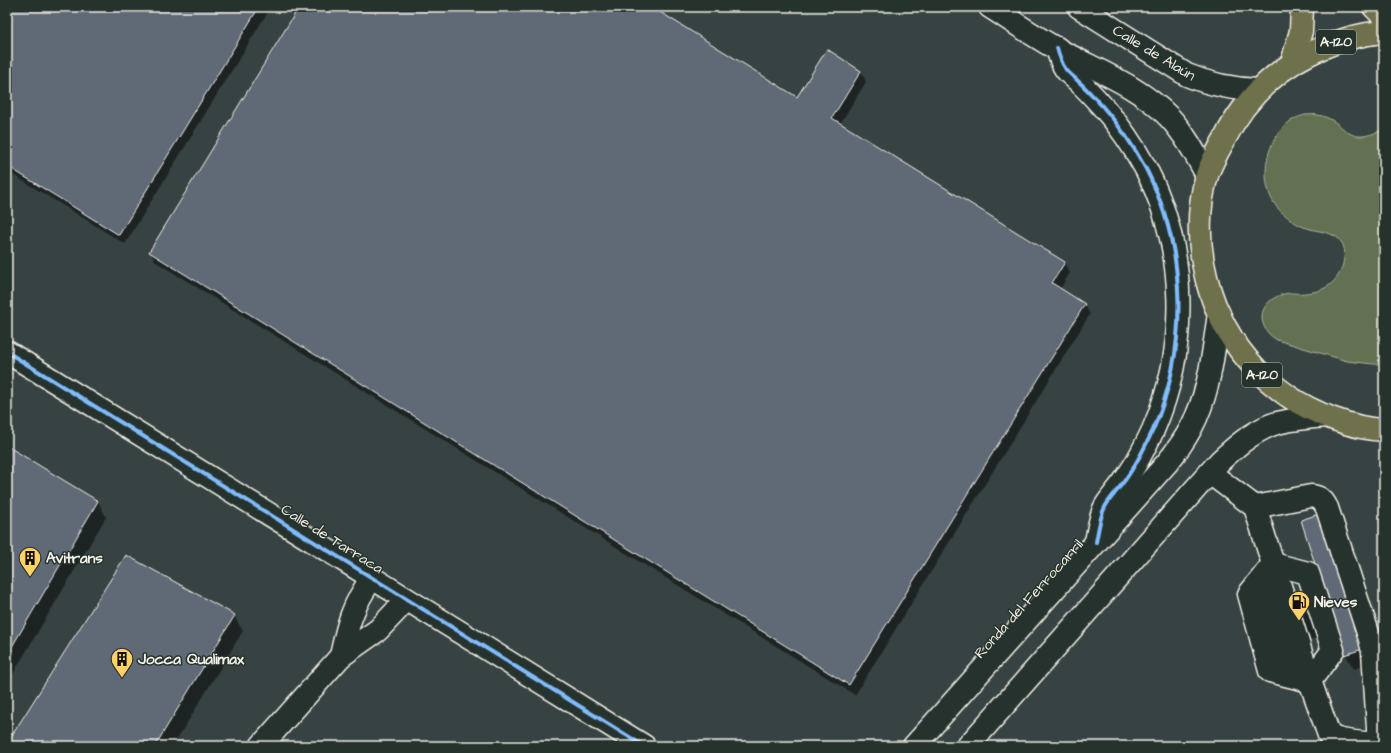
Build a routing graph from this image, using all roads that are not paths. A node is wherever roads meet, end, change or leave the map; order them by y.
1 (990, 7) edge
2 (1079, 7) edge
3 (1302, 7) edge
4 (1374, 7) edge
5 (1384, 16) edge
6 (1384, 32) edge
7 (1057, 48) junction
8 (1292, 63) junction
9 (1258, 90) junction
10 (1207, 175) junction
11 (1219, 314) junction
12 (7, 352) edge
13 (1326, 416) junction
14 (1383, 430) edge
15 (1210, 473) junction
16 (1255, 507) junction
17 (1096, 542) junction
18 (1273, 564) junction
19 (372, 578) junction
20 (406, 599) junction
21 (341, 656) junction
22 (1310, 681) junction
23 (1382, 743) edge
24 (261, 746) edge
25 (644, 746) edge
26 (914, 746) edge
27 (968, 746) edge

1 - 7 street
2 - 9 street, Calle de Alaún
3 - 8 main road, A-120
4 - 5 main road
6 - 8 main road, A-120
7 - 10 street
7 - 17 street
8 - 9 main road, A-120
9 - 10 main road, A-120
10 - 11 main road, A-120
11 - 13 main road, A-120
11 - 17 street, Ronda del Ferrocarril
12 - 19 street, Calle de Tarraca
13 - 14 main road, A-120
13 - 15 street
15 - 16 street
15 - 27 street
16 - 18 street
16 - 23 street
17 - 26 street, Ronda del Ferrocarril
18 - 22 street
18 - 22 street
18 - 22 street
19 - 20 street, Calle de Tarraca
19 - 21 street
20 - 21 street
20 - 25 street, Calle de Tarraca
21 - 24 street
22 - 23 street

